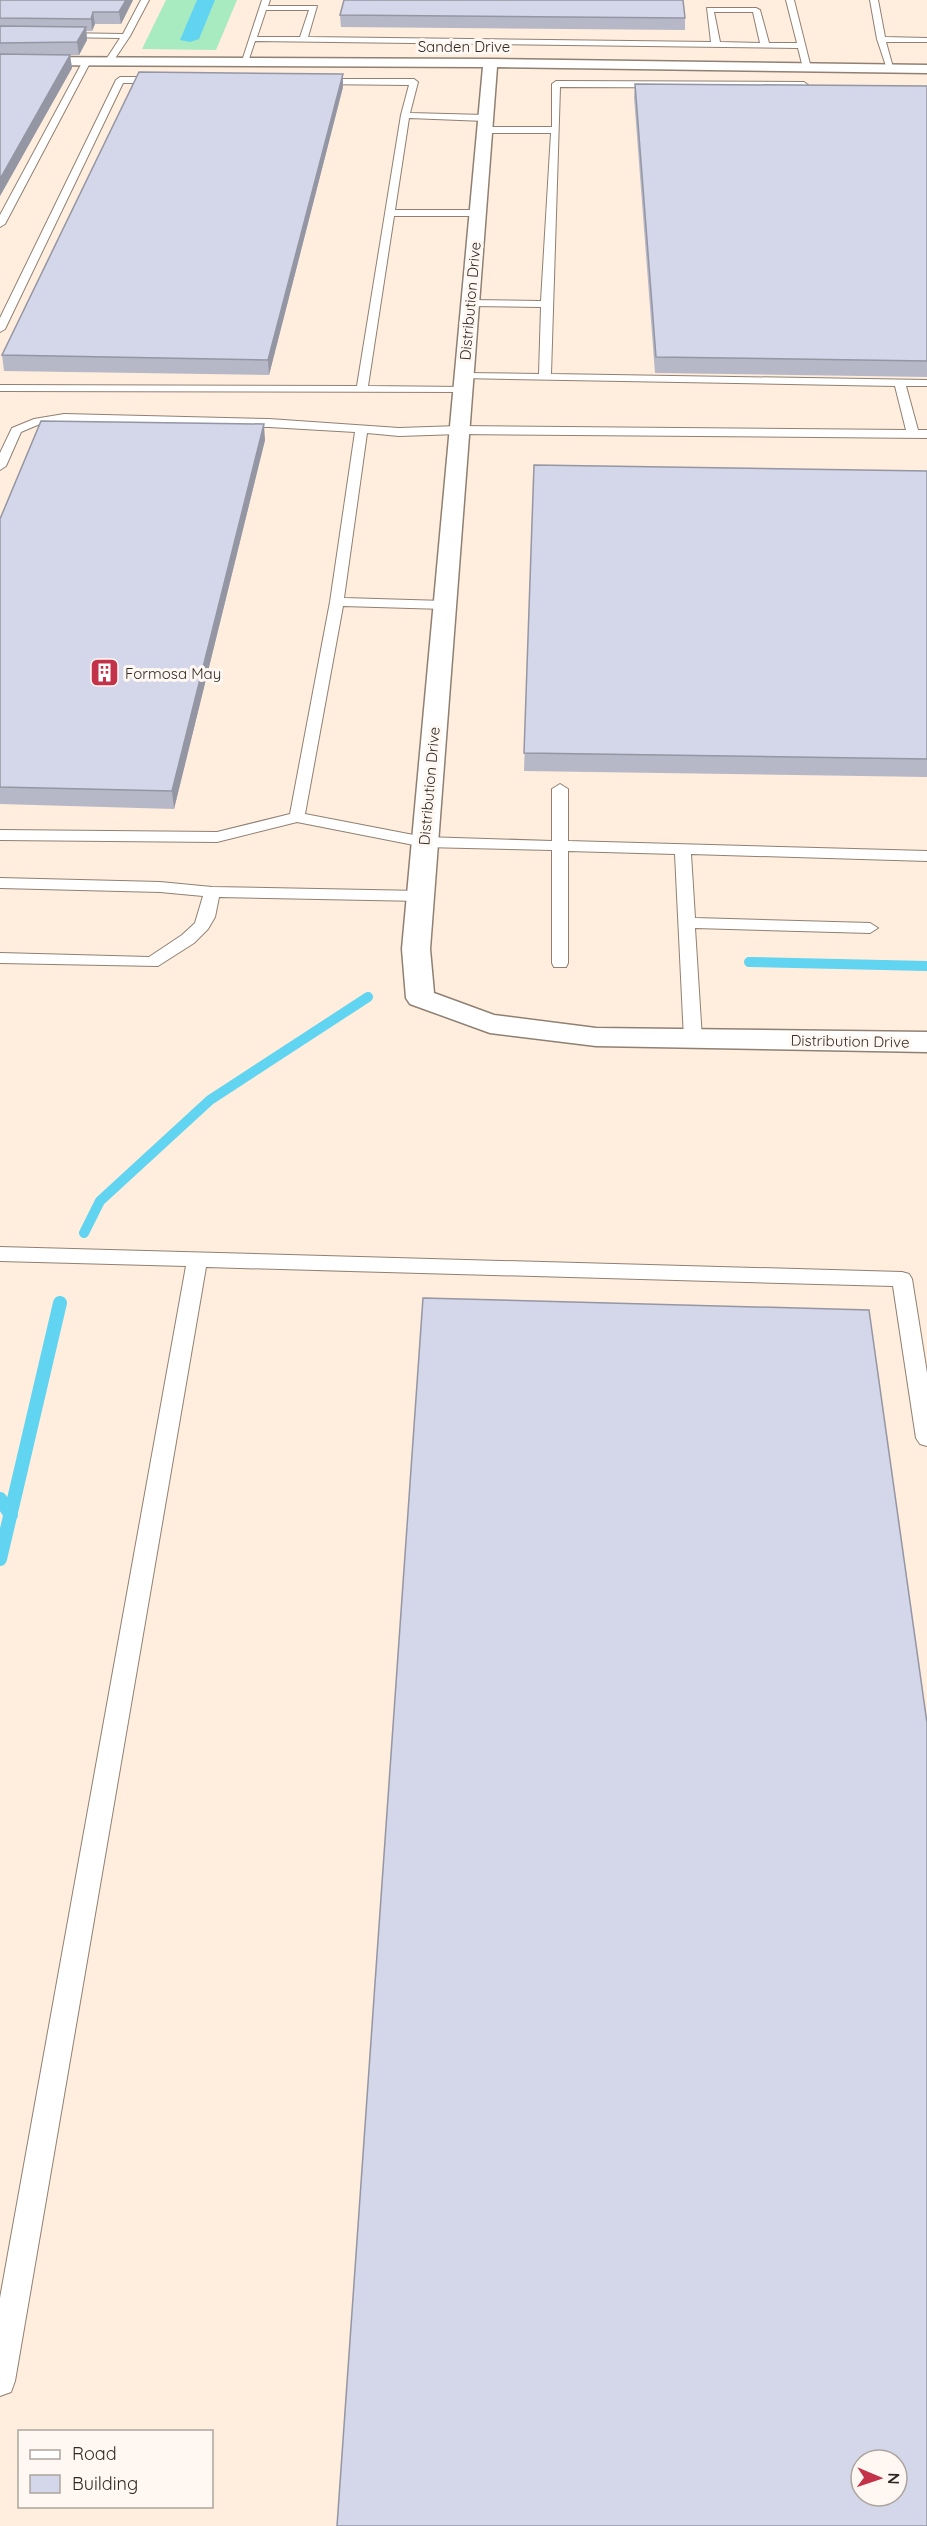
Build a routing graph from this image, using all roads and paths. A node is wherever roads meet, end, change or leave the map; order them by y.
1 (145, 0) edge
2 (790, 0) edge
3 (874, 0) edge
4 (264, 4) edge
5 (46, 34) edge
6 (126, 36) junction
7 (252, 39) junction
8 (881, 39) junction
9 (303, 40) junction
10 (927, 40) edge
11 (716, 45) junction
12 (765, 45) junction
13 (802, 46) junction
14 (0, 61) edge
15 (87, 61) junction
16 (109, 61) junction
17 (244, 62) junction
18 (490, 63) junction
19 (591, 65) junction
20 (807, 68) junction
21 (891, 69) junction
22 (927, 69) edge
23 (167, 80) edge
24 (308, 81) edge
25 (595, 82) junction
26 (808, 85) edge
27 (405, 115) junction
28 (485, 124) junction
29 (556, 130) junction
30 (390, 213) junction
31 (477, 213) junction
32 (0, 224) edge
33 (470, 303) junction
34 (546, 304) junction
35 (0, 329) edge
36 (545, 377) junction
37 (463, 383) junction
38 (900, 383) junction
39 (927, 383) edge
40 (0, 388) edge
41 (362, 390) junction
42 (459, 430) junction
43 (361, 431) junction
44 (913, 434) junction
45 (927, 434) edge
46 (0, 466) edge
47 (337, 602) junction
48 (444, 605) junction
49 (560, 789) dead end
50 (297, 818) junction
51 (0, 835) edge
52 (424, 842) junction
53 (560, 846) junction
54 (683, 850) junction
55 (927, 856) edge
56 (0, 883) edge
57 (212, 892) junction
58 (421, 896) junction
59 (686, 923) junction
60 (870, 928) dead end
61 (0, 958) edge
62 (560, 963) dead end
63 (693, 1039) junction
64 (927, 1042) edge
65 (0, 1254) edge
66 (197, 1260) junction
67 (927, 1438) edge
68 (0, 2381) edge

1 - 6 lane
2 - 13 lane
3 - 8 lane
4 - 7 lane
4 - 9 lane
5 - 6 lane
6 - 16 lane
7 - 9 lane
7 - 17 lane
8 - 10 lane
8 - 21 lane
9 - 11 lane
11 - 12 lane
11 - 12 lane
12 - 13 lane
13 - 20 lane
14 - 15 street, Sanden Drive
15 - 16 street, Sanden Drive
15 - 32 lane
16 - 17 street, Sanden Drive
17 - 18 street, Sanden Drive
18 - 19 street, Sanden Drive
18 - 28 street, Distribution Drive
19 - 20 street, Sanden Drive
19 - 25 lane
20 - 21 street, Sanden Drive
21 - 22 street, Sanden Drive
23 - 35 lane
24 - 27 lane
25 - 26 lane
25 - 29 lane
27 - 28 lane
27 - 30 lane
28 - 29 lane
28 - 31 street, Distribution Drive
29 - 34 lane
30 - 31 lane
30 - 41 lane
31 - 33 street, Distribution Drive
33 - 34 lane
33 - 37 street, Distribution Drive
34 - 36 lane
36 - 37 lane
36 - 38 lane
37 - 41 lane
37 - 42 street, Distribution Drive
38 - 39 lane
38 - 44 lane
40 - 41 lane
42 - 43 lane
42 - 44 lane
42 - 48 street, Distribution Drive
43 - 46 lane
43 - 47 lane
44 - 45 lane
47 - 48 lane
47 - 50 lane
48 - 52 street, Distribution Drive
49 - 53 lane
50 - 51 lane
50 - 52 lane
52 - 53 lane
52 - 58 street, Distribution Drive
53 - 54 lane
53 - 62 lane
54 - 55 lane
54 - 59 lane
56 - 57 lane
57 - 58 lane
57 - 61 lane
58 - 63 street, Distribution Drive
59 - 60 lane
59 - 63 lane
63 - 64 street, Distribution Drive
65 - 66 lane
66 - 67 lane
66 - 68 lane

